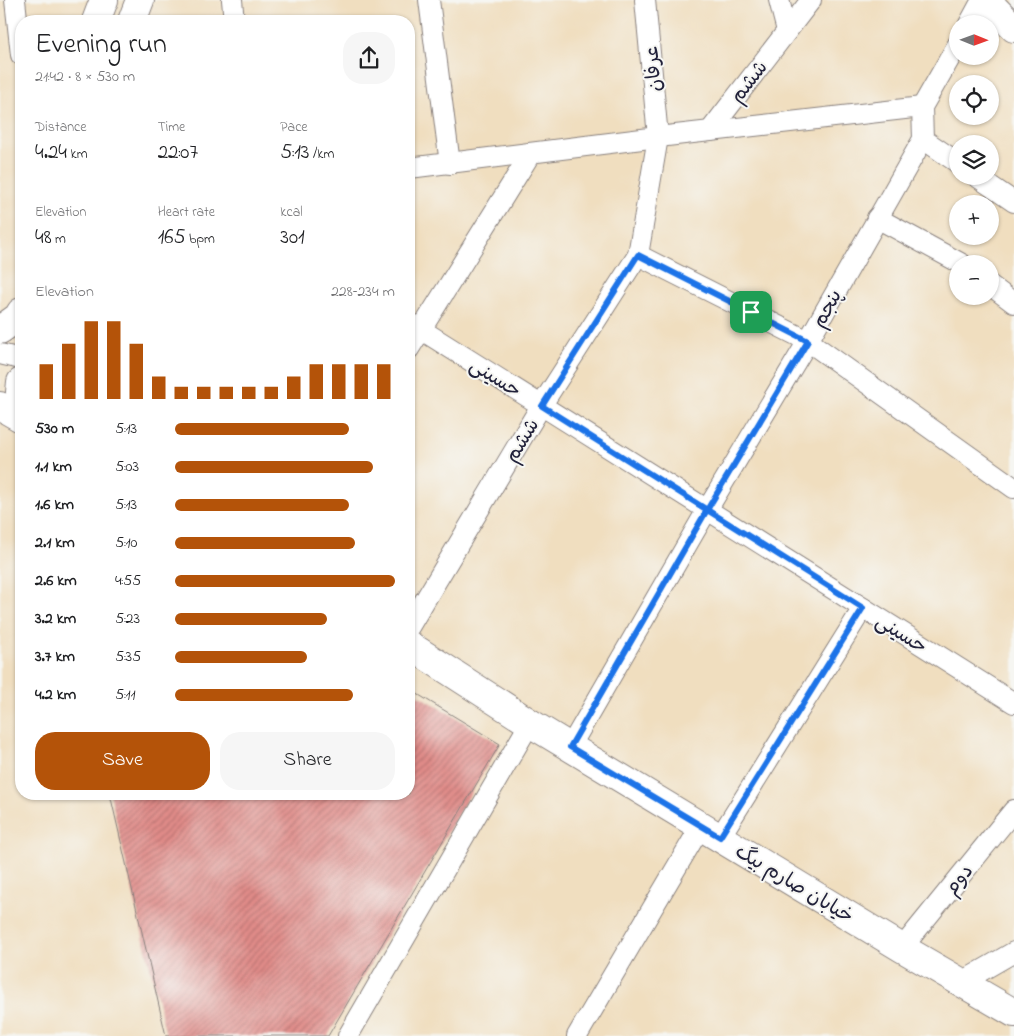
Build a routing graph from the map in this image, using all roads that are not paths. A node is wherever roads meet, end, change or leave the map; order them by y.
1 (15, 0) edge
2 (89, 0) edge
3 (104, 0) edge
4 (140, 0) edge
5 (232, 0) edge
6 (429, 0) edge
7 (645, 0) edge
8 (780, 0) edge
9 (811, 0) edge
10 (984, 0) edge
11 (17, 15) edge
12 (88, 15) edge
13 (98, 15) edge
14 (134, 15) edge
15 (233, 15) edge
16 (975, 15) edge
17 (1014, 28) edge
18 (787, 31) junction
19 (949, 60) edge
20 (922, 107) junction
21 (710, 131) junction
22 (658, 137) junction
23 (922, 139) junction
24 (531, 154) junction
25 (949, 157) edge
26 (450, 164) junction
27 (415, 167) edge
28 (989, 185) edge
29 (1014, 202) edge
30 (877, 218) junction
31 (638, 255) junction
32 (949, 257) edge
33 (999, 292) edge
34 (1014, 303) edge
35 (15, 319) edge
36 (415, 326) edge
37 (0, 330) edge
38 (808, 341) junction
39 (0, 354) edge
40 (15, 358) edge
41 (0, 406) edge
42 (542, 406) junction
43 (15, 415) edge
44 (1014, 488) edge
45 (707, 510) junction
46 (863, 608) junction
47 (415, 617) edge
48 (415, 649) edge
49 (1014, 703) edge
50 (530, 723) junction
51 (570, 747) junction
52 (1014, 810) edge
53 (710, 831) junction
54 (902, 948) junction
55 (1014, 952) edge
56 (962, 982) junction
57 (1011, 1012) edge
58 (348, 1036) edge
59 (577, 1036) edge

1 - 11 street
2 - 12 street
3 - 13 street
4 - 14 street
5 - 15 street
6 - 26 street
7 - 22 street, عرفان
8 - 18 street
9 - 18 street, ششم
10 - 16 street
10 - 17 street
18 - 21 street, ششم
19 - 20 street, پنجم
20 - 21 street
20 - 23 street, پنجم
21 - 22 street
22 - 24 street
22 - 31 street, ششم
23 - 25 street
23 - 30 street, پنجم
24 - 26 street
24 - 36 street
26 - 27 street
28 - 29 street
30 - 32 street
30 - 38 street, پنجم
31 - 38 street
31 - 42 street, ششم
33 - 34 street
35 - 37 street
36 - 42 street, حسینی
38 - 44 street
38 - 45 street, پنجم
39 - 40 street
41 - 43 street
42 - 45 street, حسینی
42 - 47 street, ششم
45 - 46 street, حسینی
45 - 51 street, پنجم
46 - 49 street, حسینی
46 - 53 street
48 - 50 street, خیابان صارم بیگ
50 - 51 street, خیابان صارم بیگ
50 - 58 street
51 - 53 street, خیابان صارم بیگ
52 - 54 street, دوم
53 - 54 street, خیابان صارم بیگ
53 - 59 street
54 - 56 street, خیابان صارم بیگ
55 - 56 street
56 - 57 street, خیابان صارم بیگ

